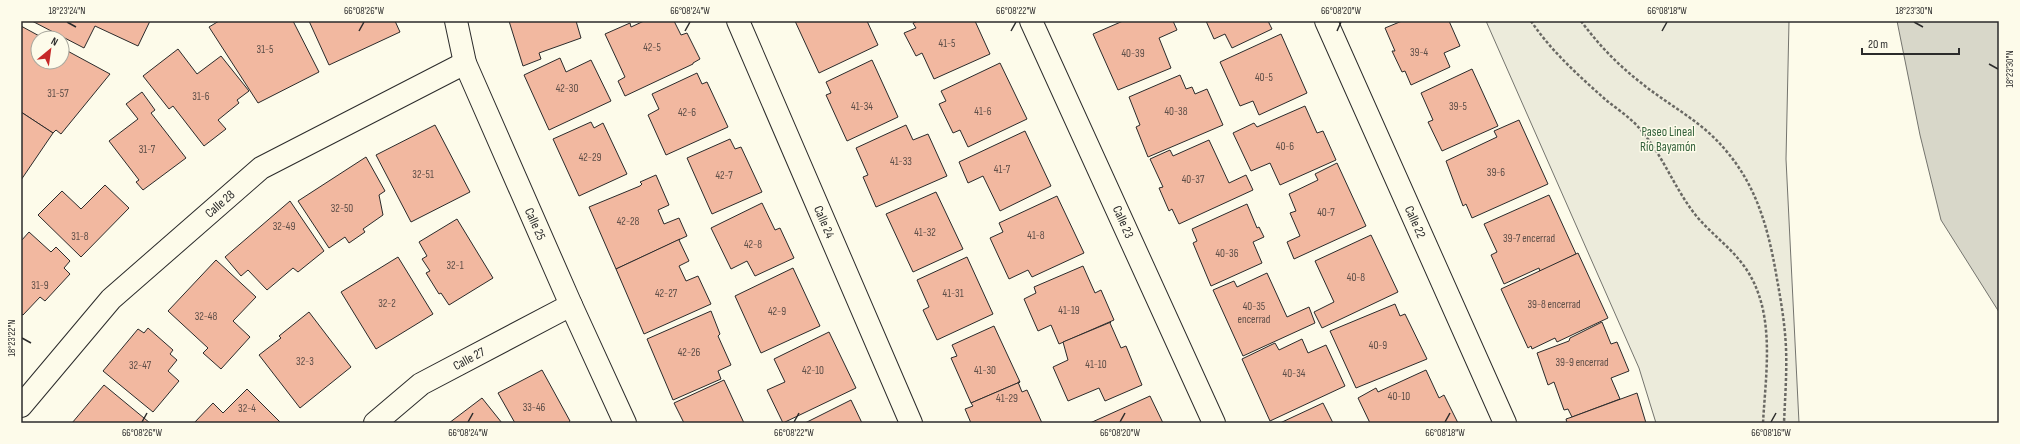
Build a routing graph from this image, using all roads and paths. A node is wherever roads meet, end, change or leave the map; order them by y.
1 (456, 21) edge
2 (738, 21) edge
3 (1031, 21) edge
4 (1326, 21) edge
5 (1531, 21) edge
6 (1582, 21) edge
7 (465, 63) junction
8 (571, 305) junction
9 (21, 406) edge
10 (375, 423) edge
11 (625, 423) edge
12 (911, 423) edge
13 (1214, 423) edge
14 (1505, 423) edge
15 (1763, 423) edge
16 (1784, 423) edge

1 - 7 street, Calle 25
2 - 12 street, Calle 24
3 - 13 street, Calle 23
4 - 14 street, Calle 22
5 - 15 path
6 - 16 path
7 - 8 street, Calle 25
7 - 9 street, Calle 28
8 - 10 street, Calle 27
8 - 11 street, Calle 25

